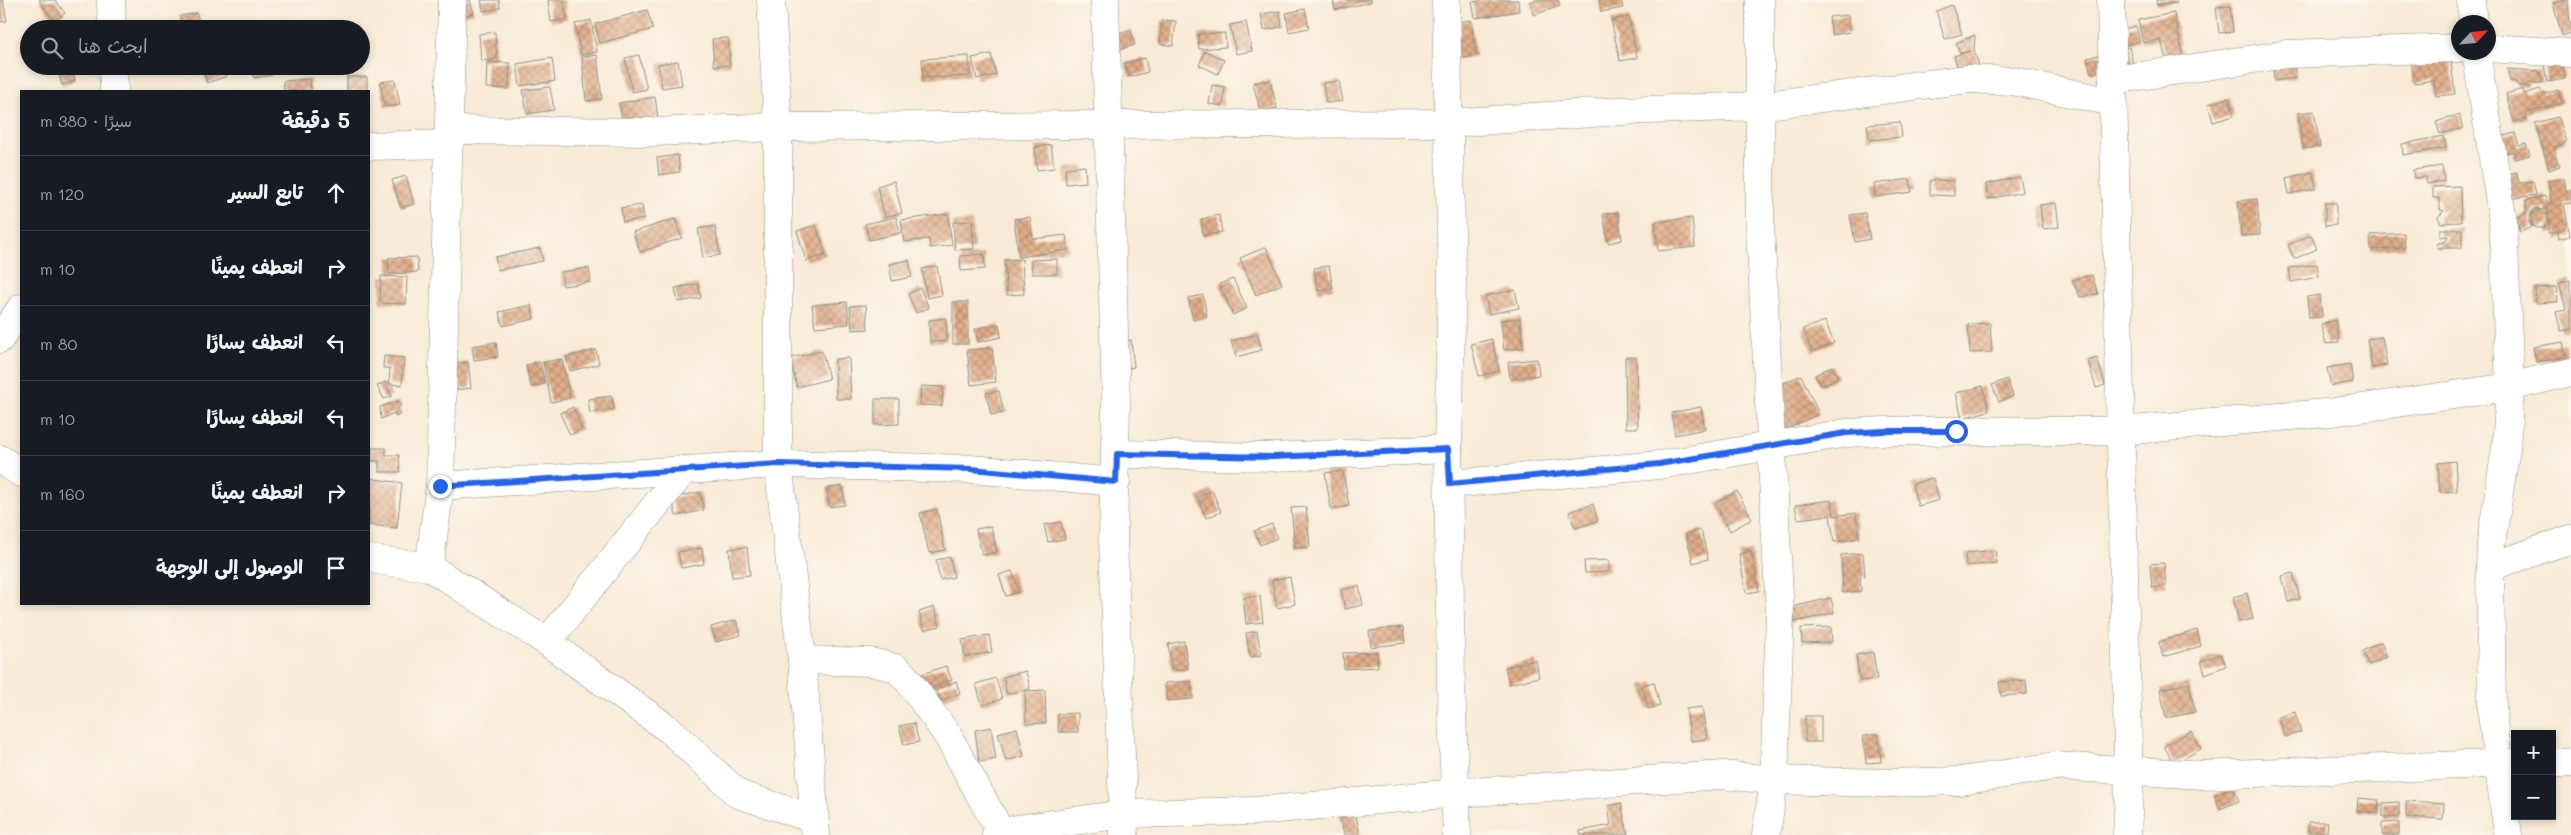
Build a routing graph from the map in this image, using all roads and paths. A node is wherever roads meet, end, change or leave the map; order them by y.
1 (111, 0) edge
2 (452, 0) edge
3 (771, 0) edge
4 (1105, 0) edge
5 (1446, 0) edge
6 (1760, 0) edge
7 (2111, 0) edge
8 (2471, 0) edge
9 (2472, 15) edge
10 (112, 20) edge
11 (2451, 48) edge
12 (2496, 48) edge
13 (2571, 53) edge
14 (2477, 60) edge
15 (113, 75) edge
16 (114, 90) edge
17 (2113, 91) junction
18 (1759, 106) junction
19 (1449, 123) junction
20 (1110, 125) junction
21 (778, 127) junction
22 (450, 137) junction
23 (370, 146) edge
24 (20, 309) edge
25 (0, 339) edge
26 (2571, 372) edge
27 (2510, 387) junction
28 (2121, 431) junction
29 (1771, 446) junction
30 (1448, 449) junction
31 (1117, 454) junction
32 (0, 459) edge
33 (778, 464) junction
34 (684, 470) junction
35 (20, 472) edge
36 (1116, 482) junction
37 (1450, 484) junction
38 (440, 486) junction
39 (2571, 539) edge
40 (370, 558) edge
41 (429, 567) junction
42 (2490, 567) junction
43 (547, 642) junction
44 (802, 660) junction
45 (2506, 763) edge
46 (2556, 763) edge
47 (2571, 763) edge
48 (2128, 772) junction
49 (1774, 780) junction
50 (1457, 793) junction
51 (1123, 824) edge
52 (815, 827) edge
53 (999, 834) edge
54 (1457, 835) edge
55 (1766, 835) edge
56 (2128, 835) edge
57 (2508, 835) edge

1 - 10 street
2 - 22 street
3 - 21 street
4 - 20 street
5 - 19 street
6 - 18 street
7 - 17 street
8 - 9 street
11 - 17 street
12 - 13 street
14 - 27 street
15 - 16 street
17 - 18 street
17 - 28 street
18 - 19 street
18 - 29 street
19 - 20 street
19 - 30 street
20 - 21 street
20 - 31 street
21 - 22 street
21 - 33 street
22 - 23 street
22 - 38 street
24 - 25 street
26 - 27 street
27 - 28 street
27 - 42 street
28 - 29 street
28 - 48 street
29 - 37 street
29 - 49 street
30 - 31 street
30 - 37 street
31 - 36 street
32 - 35 street
33 - 34 street
33 - 36 street
33 - 44 street
34 - 38 street
34 - 43 street
36 - 51 street
37 - 50 street
38 - 41 street
39 - 42 street
40 - 41 street
41 - 43 street
42 - 45 street
43 - 52 street
44 - 52 street
44 - 53 street
45 - 48 street
45 - 57 street
46 - 47 street
48 - 49 street
48 - 56 street
49 - 50 street
49 - 55 street
50 - 51 street
50 - 54 street
51 - 53 street

